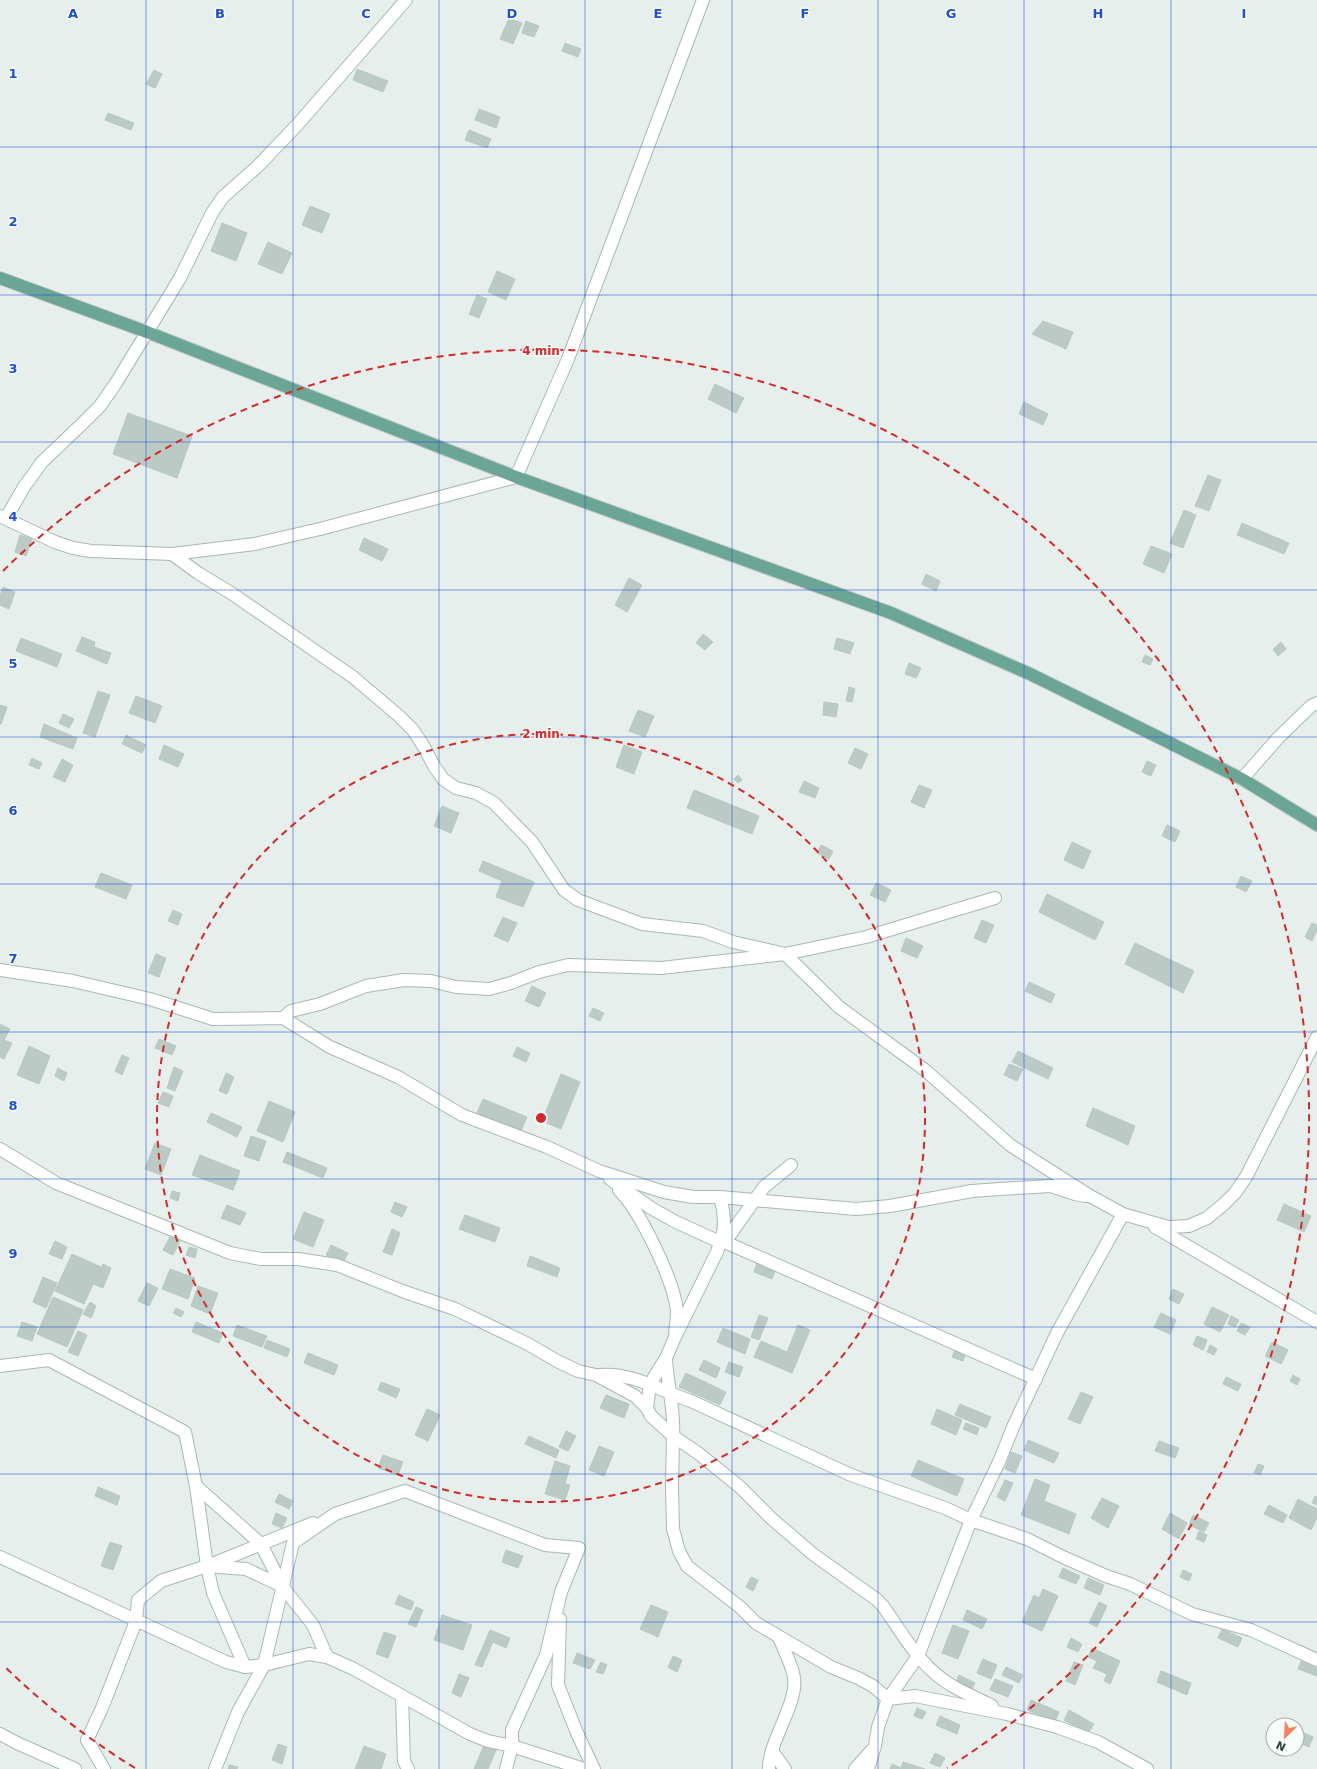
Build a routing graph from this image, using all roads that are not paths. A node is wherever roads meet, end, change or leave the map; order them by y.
1 (406, 0) edge
2 (703, 0) edge
3 (0, 278) edge
4 (147, 332) junction
5 (516, 477) junction
6 (3, 517) edge
7 (172, 554) junction
8 (1317, 703) edge
9 (1242, 780) junction
10 (1317, 825) edge
11 (995, 898) dead end
12 (785, 954) junction
13 (0, 970) edge
14 (283, 1018) junction
15 (1317, 1038) edge
16 (0, 1149) edge
17 (790, 1165) dead end
18 (600, 1171) junction
19 (1090, 1196) junction
20 (720, 1197) junction
21 (756, 1201) junction
22 (1123, 1214) junction
23 (1147, 1223) junction
24 (724, 1242) junction
25 (1317, 1322) edge
26 (675, 1337) junction
27 (666, 1358) junction
28 (0, 1366) edge
29 (596, 1375) junction
30 (1036, 1379) junction
31 (650, 1384) junction
32 (670, 1394) junction
33 (648, 1408) junction
34 (673, 1436) junction
35 (196, 1486) junction
36 (335, 1514) junction
37 (971, 1520) junction
38 (261, 1544) junction
39 (0, 1557) edge
40 (207, 1566) junction
41 (282, 1586) junction
42 (561, 1592) junction
43 (136, 1621) junction
44 (779, 1637) junction
45 (918, 1656) junction
46 (327, 1657) junction
47 (1317, 1660) edge
48 (264, 1665) junction
49 (245, 1667) junction
50 (402, 1696) junction
51 (888, 1699) junction
52 (1007, 1714) junction
53 (0, 1734) edge
54 (512, 1746) junction
55 (875, 1746) junction
56 (772, 1751) junction
57 (74, 1769) edge
58 (104, 1769) edge
59 (215, 1769) edge
60 (408, 1769) edge
61 (506, 1769) edge
62 (584, 1769) edge
63 (594, 1769) edge
64 (768, 1769) edge
65 (785, 1769) edge
66 (855, 1769) edge
67 (868, 1769) edge
68 (1147, 1769) edge

1 - 4 street
2 - 5 street
3 - 4 main road
4 - 5 main road
4 - 6 street
5 - 7 street
5 - 9 main road
6 - 7 street
7 - 12 street
8 - 9 street
9 - 10 main road
11 - 12 street
12 - 14 street
12 - 19 street
13 - 14 street
14 - 18 street
15 - 23 street
16 - 29 street
17 - 21 street
18 - 20 street
18 - 24 street
18 - 26 street
19 - 21 street
19 - 22 street
20 - 21 street
20 - 24 street
21 - 24 street
22 - 23 street
22 - 30 street
23 - 25 street
24 - 26 street
24 - 30 street
26 - 27 street
27 - 31 street
27 - 32 street
28 - 35 street
29 - 31 street
29 - 33 street
30 - 37 street
31 - 32 street
31 - 33 street
32 - 34 street
32 - 37 street
33 - 34 street
34 - 44 street
34 - 45 street
35 - 38 street
35 - 40 street
36 - 38 street
36 - 41 street
36 - 42 street
37 - 45 street
37 - 47 street
38 - 40 street
38 - 41 street
39 - 43 street
40 - 41 street
40 - 43 street
40 - 49 street
41 - 46 street
41 - 48 street
42 - 54 street
42 - 63 street
43 - 49 street
43 - 58 street
44 - 51 street
44 - 56 street
45 - 51 street
45 - 52 street
46 - 48 street
46 - 50 street
48 - 49 street
48 - 59 street
50 - 54 street
50 - 60 street
51 - 52 street
51 - 55 street
52 - 68 street
53 - 57 street
54 - 61 street
54 - 62 street
55 - 66 street
55 - 67 street
56 - 64 street
56 - 65 street

